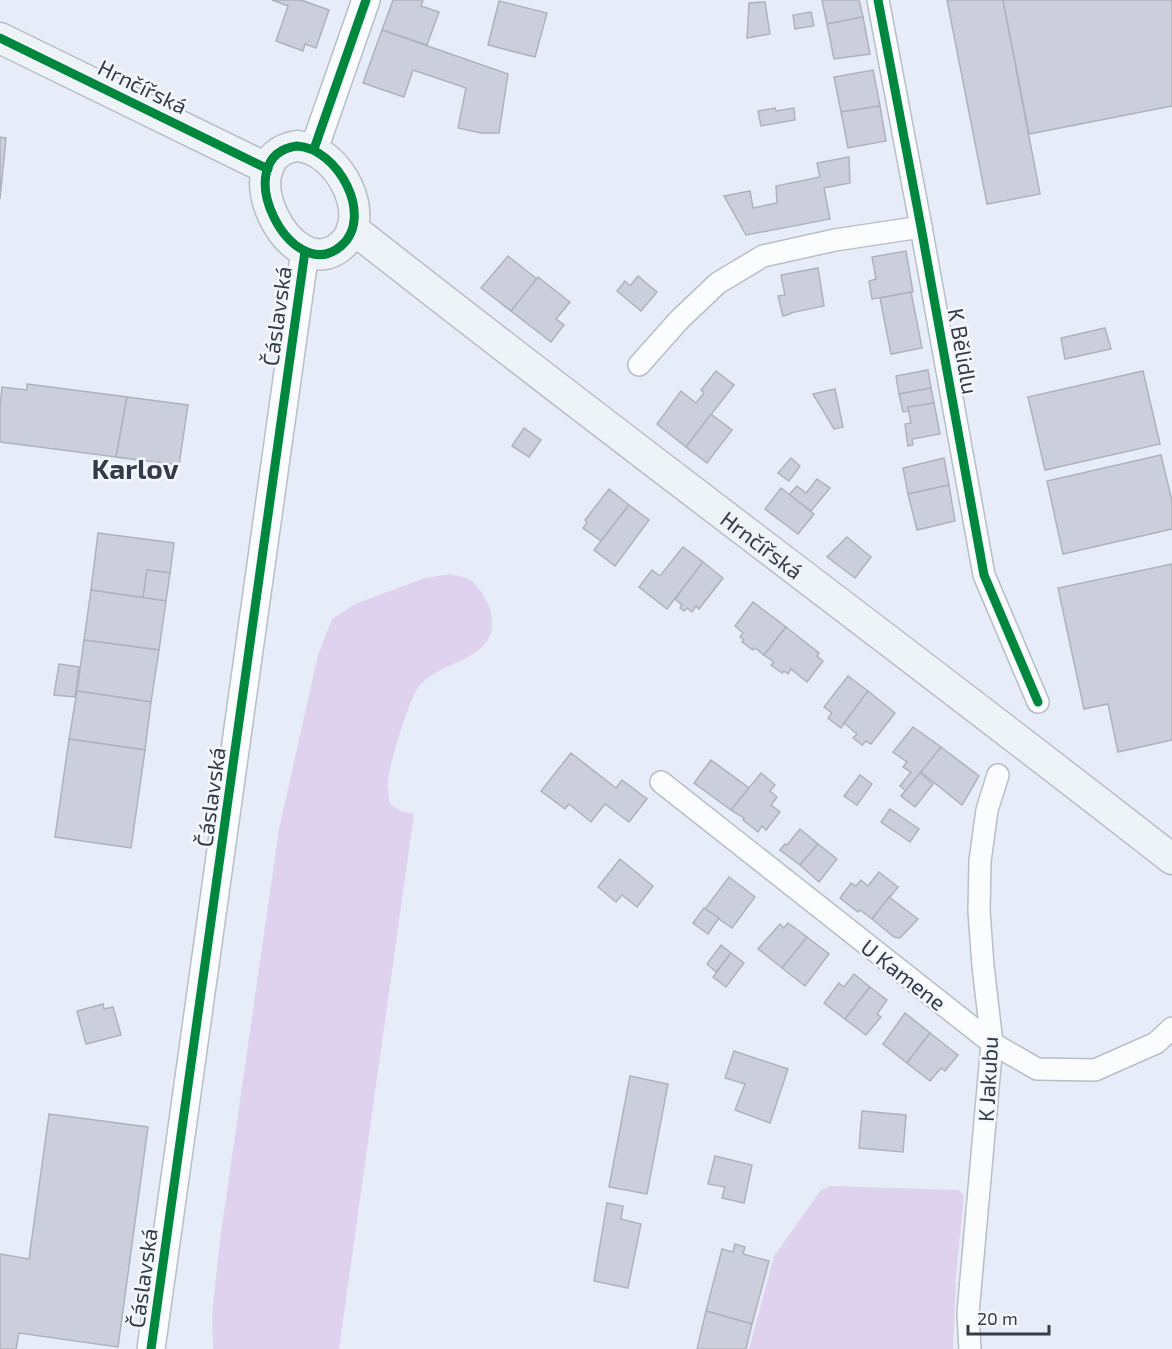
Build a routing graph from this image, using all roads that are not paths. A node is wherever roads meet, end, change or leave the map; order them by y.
1 (366, 0) edge
2 (878, 0) edge
3 (0, 38) edge
4 (314, 149) junction
5 (268, 170) junction
6 (921, 227) junction
7 (352, 228) junction
8 (305, 250) junction
9 (639, 364) dead end
10 (1038, 702) dead end
11 (998, 775) dead end
12 (661, 782) dead end
13 (1172, 859) edge
14 (1172, 1028) edge
15 (992, 1043) junction
16 (151, 1349) edge
17 (970, 1349) edge

1 - 4 street
2 - 6 street, K Bělidlu
3 - 5 main road, Hrnčířská
4 - 5 main road
4 - 7 main road
5 - 8 main road
6 - 9 street
6 - 10 street, K Bělidlu
7 - 8 main road
7 - 13 main road, Hrnčířská
8 - 16 street, Čáslavská
11 - 15 street, K Jakubu
12 - 15 street, U Kamene
14 - 15 street, U Kamene
15 - 17 street, K Jakubu

